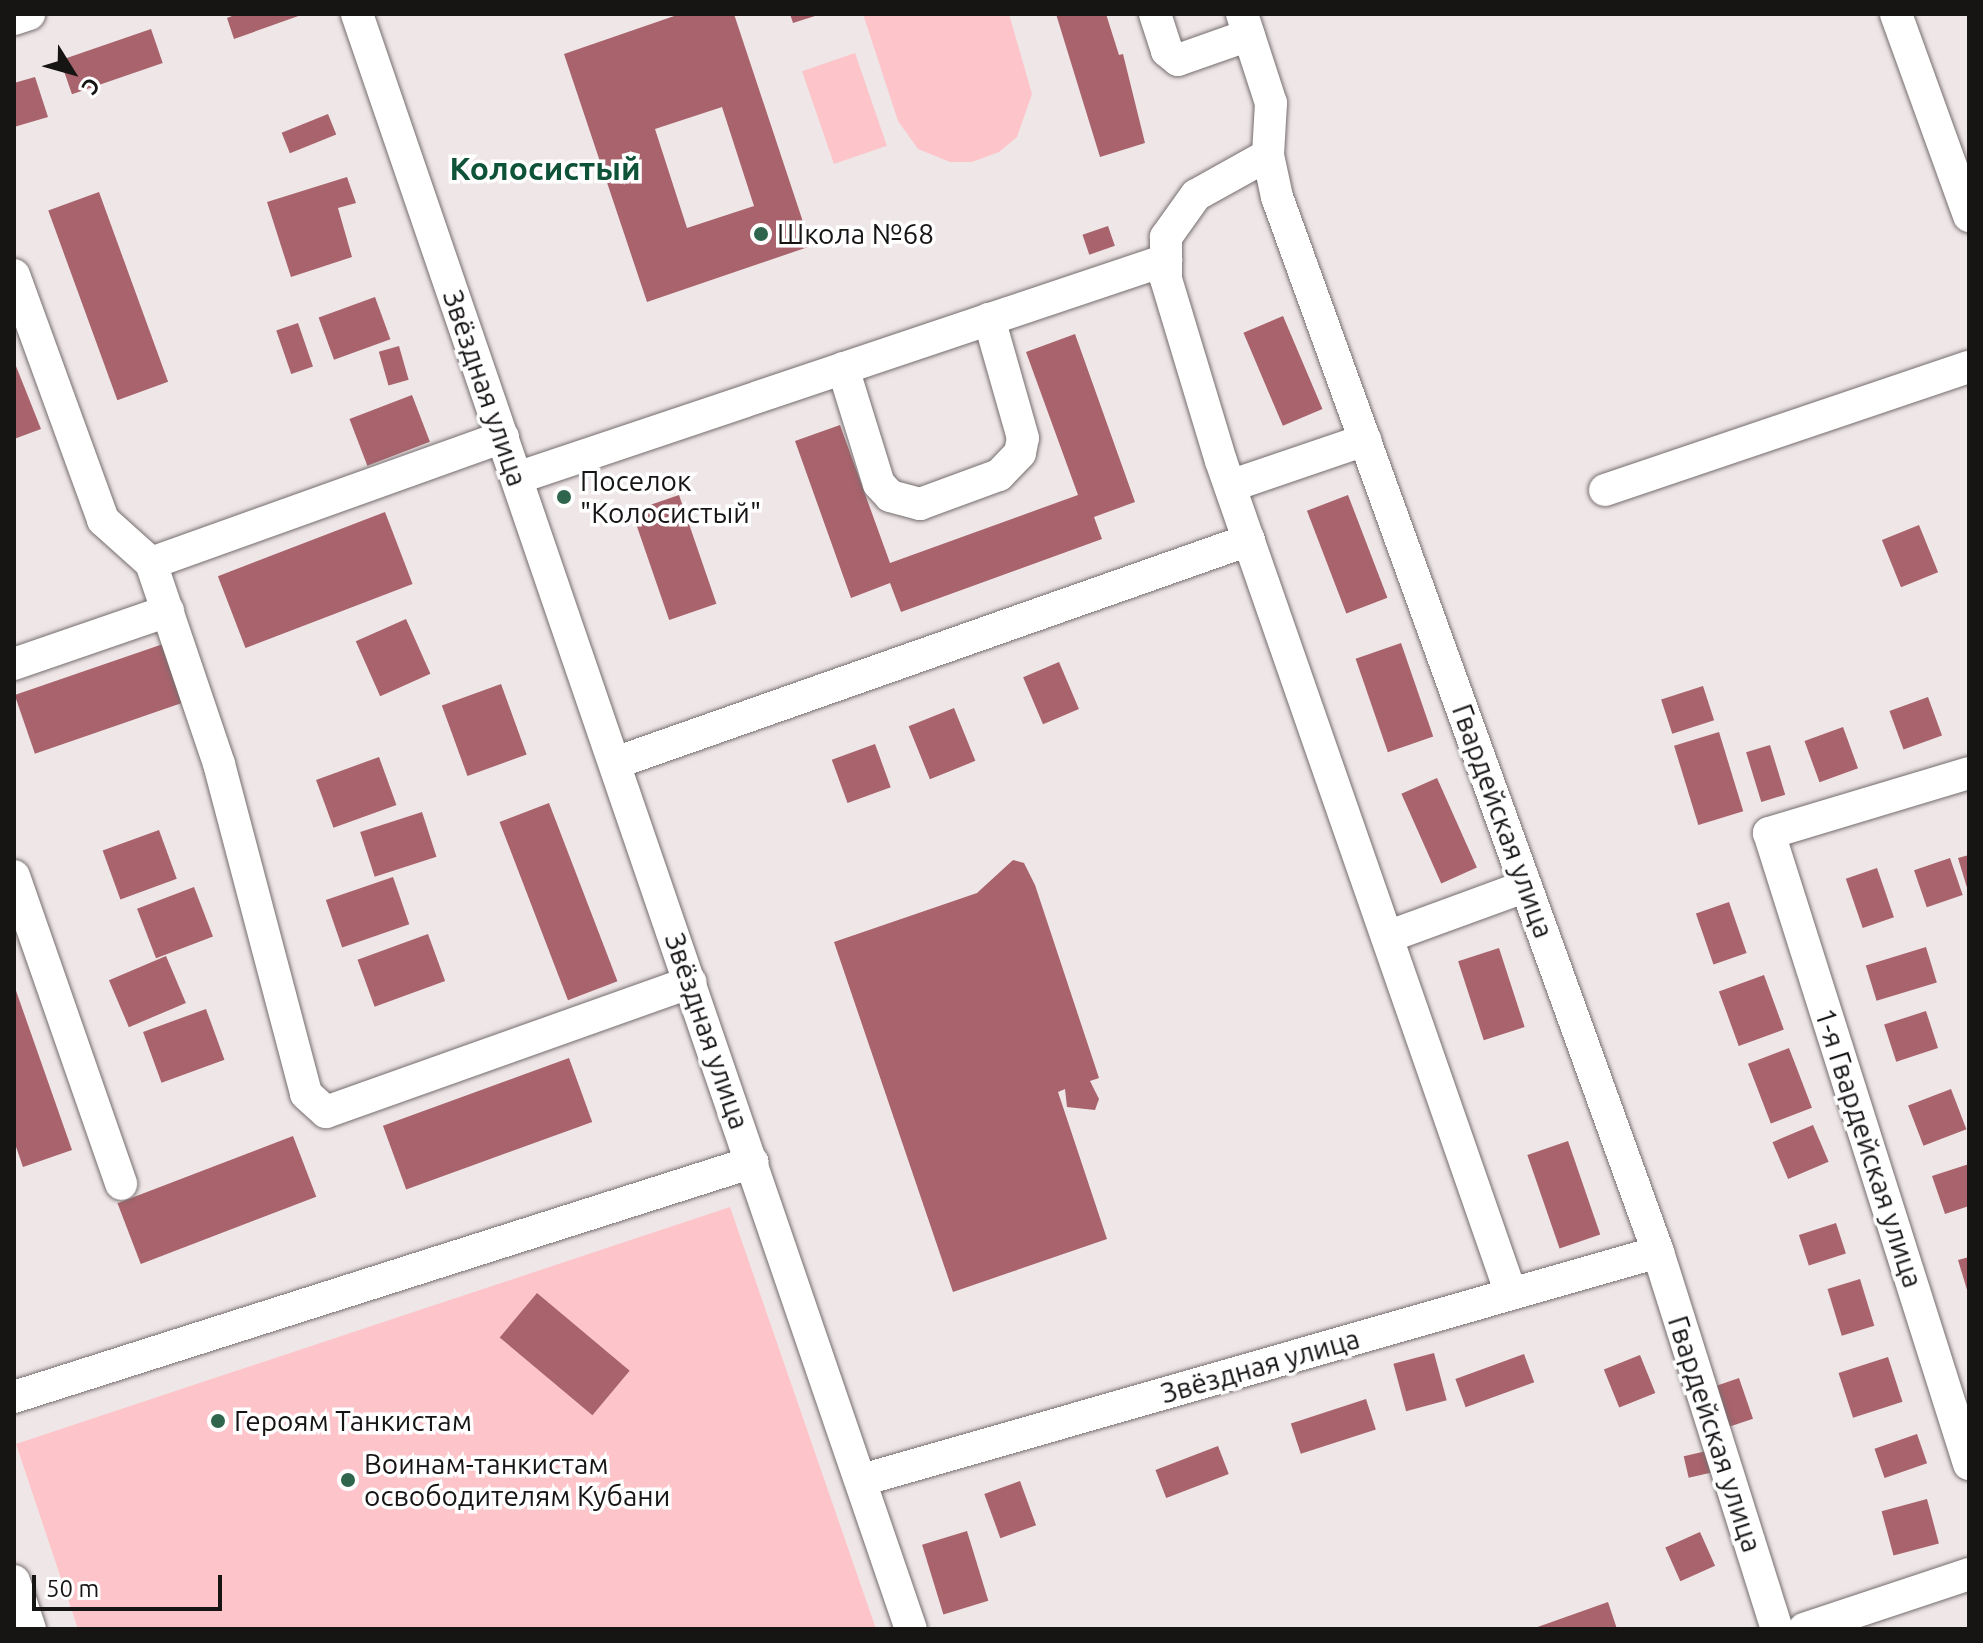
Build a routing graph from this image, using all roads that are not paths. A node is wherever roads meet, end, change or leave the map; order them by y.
1 (29, 14) edge
2 (357, 14) edge
3 (1155, 14) edge
4 (1896, 14) edge
5 (14, 19) edge
6 (1245, 25) edge
7 (1268, 155) junction
8 (1969, 216) edge
9 (1166, 260) junction
10 (14, 275) edge
11 (989, 319) junction
12 (1969, 367) edge
13 (843, 368) junction
14 (503, 437) junction
15 (1365, 440) junction
16 (526, 484) junction
17 (1230, 486) junction
18 (1605, 490) dead end
19 (1249, 540) junction
20 (151, 563) junction
21 (168, 611) junction
22 (14, 664) edge
23 (615, 763) junction
24 (1969, 773) edge
25 (14, 876) edge
26 (1526, 886) junction
27 (1387, 937) junction
28 (691, 982) junction
29 (753, 1162) junction
30 (121, 1184) dead end
31 (1658, 1252) junction
32 (1511, 1294) junction
33 (14, 1397) edge
34 (1969, 1464) edge
35 (862, 1480) junction
36 (1969, 1574) edge
37 (14, 1581) edge
38 (30, 1629) edge
39 (911, 1629) edge
40 (1777, 1629) edge
41 (1804, 1629) edge

1 - 5 street
2 - 14 street, Звёздная улица
3 - 6 street
4 - 8 street
6 - 7 street, Гвардейская улица
7 - 9 street
7 - 15 street, Гвардейская улица
9 - 11 street
9 - 17 street
10 - 20 street
11 - 13 street
11 - 13 street
12 - 18 street
13 - 16 street
14 - 16 street, Звёздная улица
14 - 20 street
15 - 17 street
15 - 26 street, Гвардейская улица
16 - 23 street, Звёздная улица
17 - 19 street
19 - 23 street
19 - 27 street
20 - 21 street
21 - 22 street
21 - 28 street
23 - 28 street, Звёздная улица
24 - 34 street, 1-я Гвардейская улица
25 - 30 street
26 - 27 street
26 - 31 street, Гвардейская улица
27 - 32 street
28 - 29 street, Звёздная улица
29 - 33 street
29 - 35 street, Звёздная улица
31 - 32 street, Звёздная улица
31 - 40 street, Гвардейская улица
32 - 35 street, Звёздная улица
35 - 39 street, Звёздная улица
36 - 41 street
37 - 38 street

